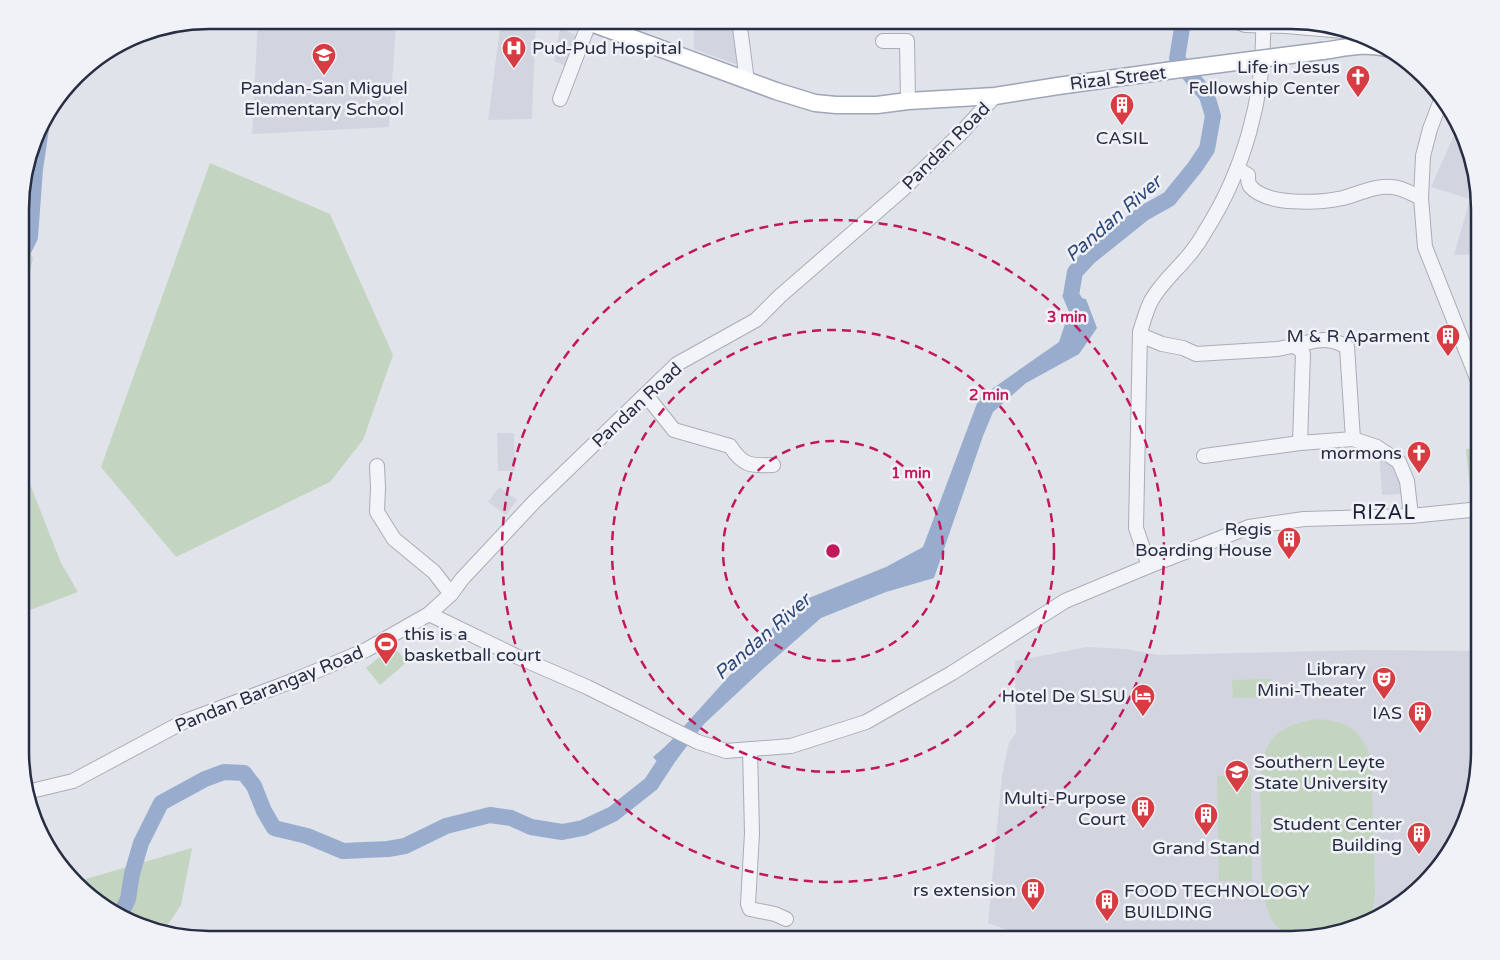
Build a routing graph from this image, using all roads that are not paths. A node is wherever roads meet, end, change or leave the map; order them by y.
1 (583, 29) edge
2 (607, 29) edge
3 (740, 29) edge
4 (1263, 29) edge
5 (883, 41) dead end
6 (1367, 45) edge
7 (747, 81) junction
8 (995, 96) junction
9 (560, 99) dead end
10 (908, 101) junction
11 (1439, 106) edge
12 (1238, 168) junction
13 (1421, 198) junction
14 (1140, 332) junction
15 (1292, 346) junction
16 (1471, 363) edge
17 (646, 394) junction
18 (1353, 439) junction
19 (1300, 444) junction
20 (1204, 456) dead end
21 (774, 465) dead end
22 (376, 466) dead end
23 (1471, 510) edge
24 (1411, 516) junction
25 (1149, 566) junction
26 (451, 594) junction
27 (429, 614) junction
28 (750, 749) junction
29 (33, 791) edge
30 (786, 919) dead end

1 - 9 street
2 - 7 main road, Rizal Street
3 - 7 street
4 - 12 street
5 - 10 street
6 - 8 main road, Rizal Street, bridge
7 - 10 main road, Rizal Street
8 - 10 main road, Rizal Street
8 - 17 street, Pandan Road
11 - 13 street
12 - 13 street
12 - 14 street
13 - 16 street
14 - 15 street
14 - 25 street
15 - 18 street
15 - 19 street
17 - 21 street
17 - 26 street, Pandan Road
18 - 19 street
18 - 24 street
19 - 20 street
22 - 26 street
23 - 24 street
24 - 25 street
25 - 28 street
26 - 27 street, Pandan Road
27 - 28 street
27 - 29 street, Pandan Barangay Road
28 - 30 street

